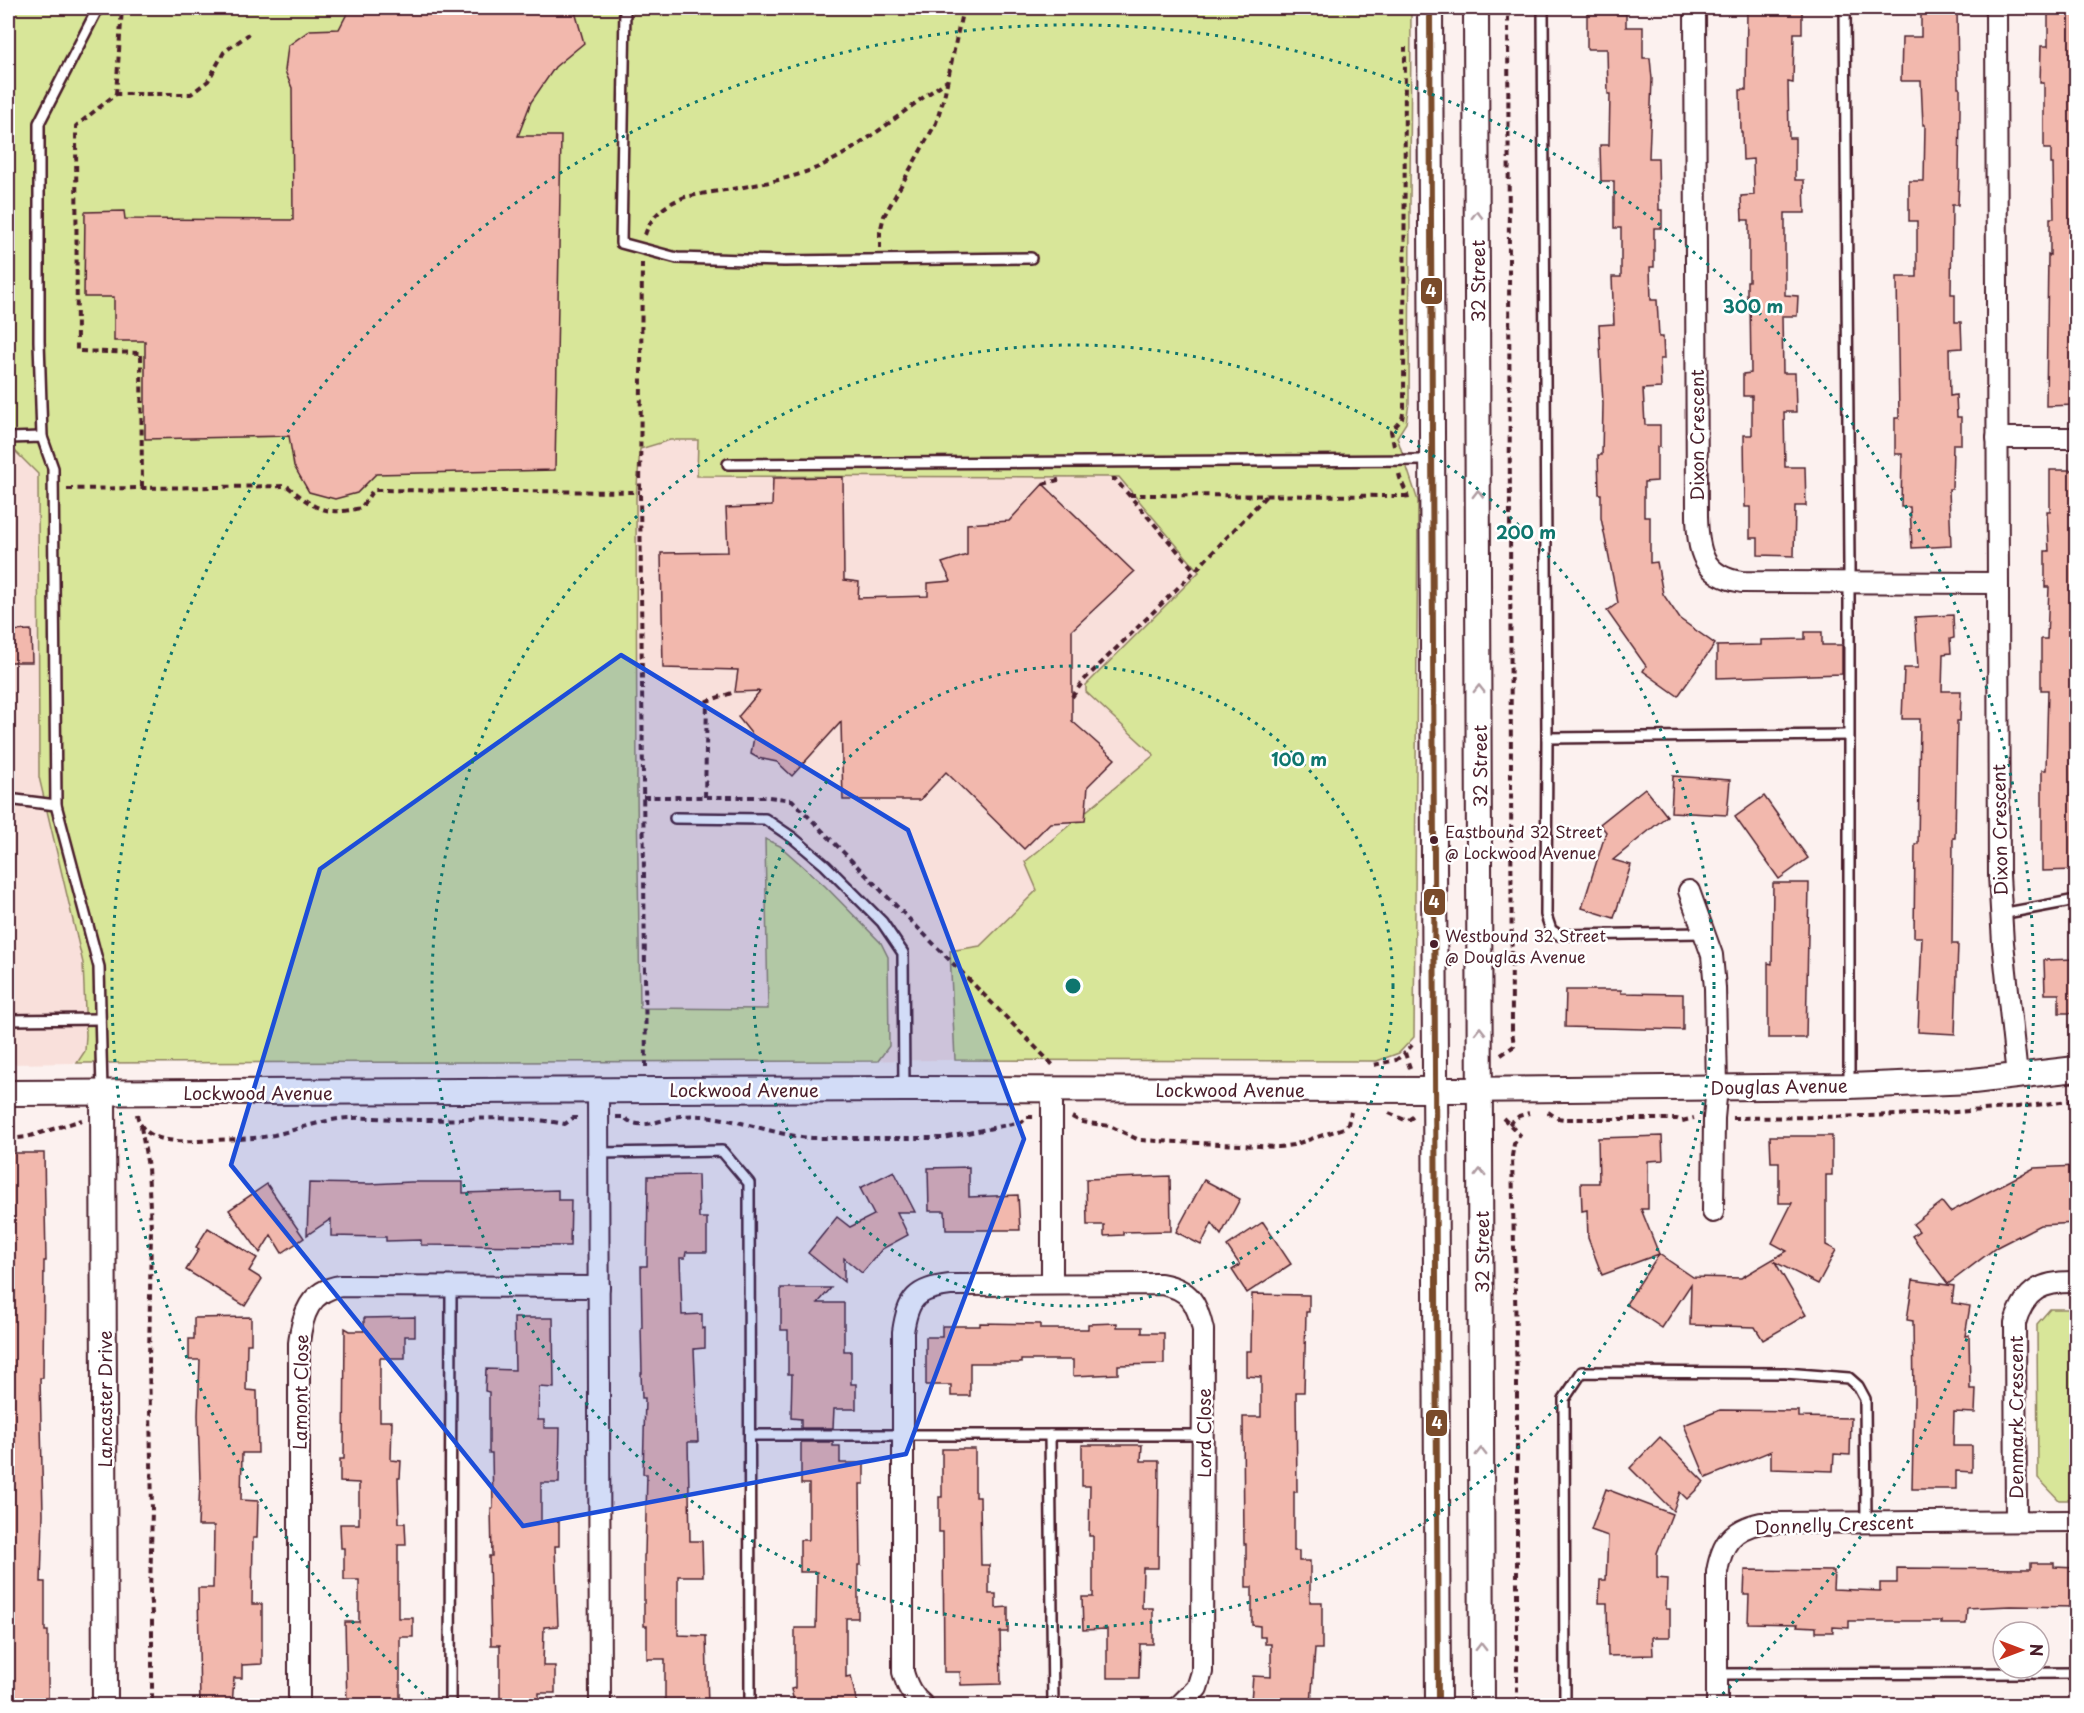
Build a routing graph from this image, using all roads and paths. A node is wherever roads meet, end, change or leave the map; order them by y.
1 (98, 8) edge
2 (122, 8) edge
3 (625, 8) edge
4 (963, 8) edge
5 (1430, 8) edge
6 (1476, 8) edge
7 (1508, 8) edge
8 (1543, 8) edge
9 (1695, 8) edge
10 (1845, 8) edge
11 (1996, 8) edge
12 (249, 34) dead end
13 (1405, 43) dead end
14 (947, 81) junction
15 (116, 94) junction
16 (642, 248) junction
17 (1031, 258) dead end
18 (879, 260) junction
19 (42, 437) junction
20 (8, 438) edge
21 (1997, 438) junction
22 (2076, 438) edge
23 (1394, 446) dead end
24 (1433, 460) junction
25 (728, 464) dead end
26 (1067, 477) dead end
27 (1106, 478) dead end
28 (1043, 484) dead end
29 (142, 487) junction
30 (54, 489) junction
31 (640, 492) junction
32 (1129, 495) junction
33 (1266, 496) junction
34 (1407, 496) dead end
35 (1195, 571) junction
36 (1849, 583) junction
37 (1997, 583) junction
38 (735, 692) dead end
39 (1072, 697) dead end
40 (1848, 735) junction
41 (1547, 738) junction
42 (643, 797) junction
43 (705, 797) junction
44 (8, 800) edge
45 (56, 805) junction
46 (675, 818) dead end
47 (1689, 891) dead end
48 (2076, 900) edge
49 (2001, 914) junction
50 (1704, 933) junction
51 (8, 1020) edge
52 (100, 1020) junction
53 (1505, 1052) dead end
54 (646, 1067) dead end
55 (2076, 1069) edge
56 (2017, 1076) junction
57 (1053, 1078) junction
58 (1849, 1086) junction
59 (1717, 1087) junction
60 (904, 1089) junction
61 (1436, 1089) junction
62 (1480, 1089) junction
63 (598, 1090) junction
64 (8, 1093) edge
65 (103, 1093) junction
66 (2076, 1100) edge
67 (1541, 1111) dead end
68 (1352, 1112) dead end
69 (1531, 1112) dead end
70 (137, 1116) dead end
71 (624, 1117) dead end
72 (1027, 1117) dead end
73 (1074, 1117) dead end
74 (573, 1118) dead end
75 (1741, 1118) dead end
76 (1686, 1119) dead end
77 (76, 1120) dead end
78 (141, 1126) junction
79 (8, 1139) edge
80 (600, 1153) junction
81 (1713, 1212) dead end
82 (2076, 1282) edge
83 (1052, 1284) junction
84 (451, 1286) junction
85 (599, 1287) junction
86 (751, 1435) junction
87 (903, 1435) junction
88 (1050, 1435) junction
89 (1203, 1435) junction
90 (2016, 1521) junction
91 (2076, 1521) edge
92 (1866, 1522) junction
93 (2076, 1673) edge
94 (1717, 1674) junction
95 (105, 1706) edge
96 (152, 1706) edge
97 (299, 1706) edge
98 (450, 1706) edge
99 (600, 1706) edge
100 (750, 1706) edge
101 (924, 1706) edge
102 (1053, 1706) edge
103 (1179, 1706) edge
104 (1438, 1706) edge
105 (1482, 1706) edge
106 (1517, 1706) edge
107 (1566, 1706) edge
108 (1717, 1706) edge

1 - 19 lane
2 - 15 path
3 - 16 lane
4 - 14 path
5 - 24 street
62 -> 6 street, 32 Street
7 - 53 path
8 - 41 lane
9 - 36 street, Dixon Crescent
10 - 36 lane
11 - 21 street, Dixon Crescent
12 - 15 path
13 - 23 path
14 - 16 path
14 - 18 path
15 - 29 path
16 - 18 lane
16 - 31 path
17 - 18 lane
19 - 20 lane
19 - 30 lane
21 - 22 street
21 - 37 street, Dixon Crescent
24 - 25 lane
24 - 61 street
26 - 28 path
27 - 32 path
29 - 30 path
29 - 31 path
30 - 45 lane
31 - 42 path
32 - 33 path
32 - 35 path
33 - 34 path
33 - 35 path
35 - 39 path
36 - 37 street, Dixon Crescent
36 - 40 lane
37 - 49 street, Dixon Crescent
38 - 43 path
40 - 41 lane
40 - 58 lane
41 - 50 lane
42 - 43 path
42 - 54 path
43 - 57 path
44 - 45 lane
45 - 52 lane
46 - 60 lane
47 - 50 street
48 - 49 lane
49 - 56 street, Dixon Crescent
50 - 59 street
51 - 52 lane
52 - 65 lane
55 - 56 street, Douglas Avenue
56 - 58 street, Douglas Avenue
57 - 60 street, Lockwood Avenue
57 - 61 street, Lockwood Avenue
57 - 83 street
58 - 59 street, Douglas Avenue
59 - 62 street, Douglas Avenue
59 - 81 street
60 - 63 street, Lockwood Avenue
61 - 62 street, Lockwood Avenue
61 - 104 street
105 -> 62 street, 32 Street
63 - 65 street, Lockwood Avenue
63 - 80 street
64 - 65 street, Lockwood Avenue
65 - 95 street, Lancaster Drive
66 - 75 path
67 - 76 path
68 - 73 path
69 - 106 path
70 - 78 path
71 - 72 path
74 - 78 path
77 - 79 path
78 - 96 path
80 - 85 street
80 - 86 lane
82 - 90 street, Denmark Crescent
83 - 87 street, Lord Close
83 - 89 street, Lord Close
84 - 85 street, Lamont Close
84 - 97 street, Lamont Close
84 - 98 lane
85 - 99 street
86 - 87 lane
86 - 100 lane
87 - 88 lane
87 - 101 street, Lord Close
88 - 89 lane
88 - 102 lane
89 - 103 street, Lord Close
90 - 91 street, Donnelly Crescent
90 - 92 street, Donnelly Crescent
92 - 94 street, Donnelly Crescent
92 - 107 lane
93 - 94 lane
94 - 108 street, Donnelly Crescent

